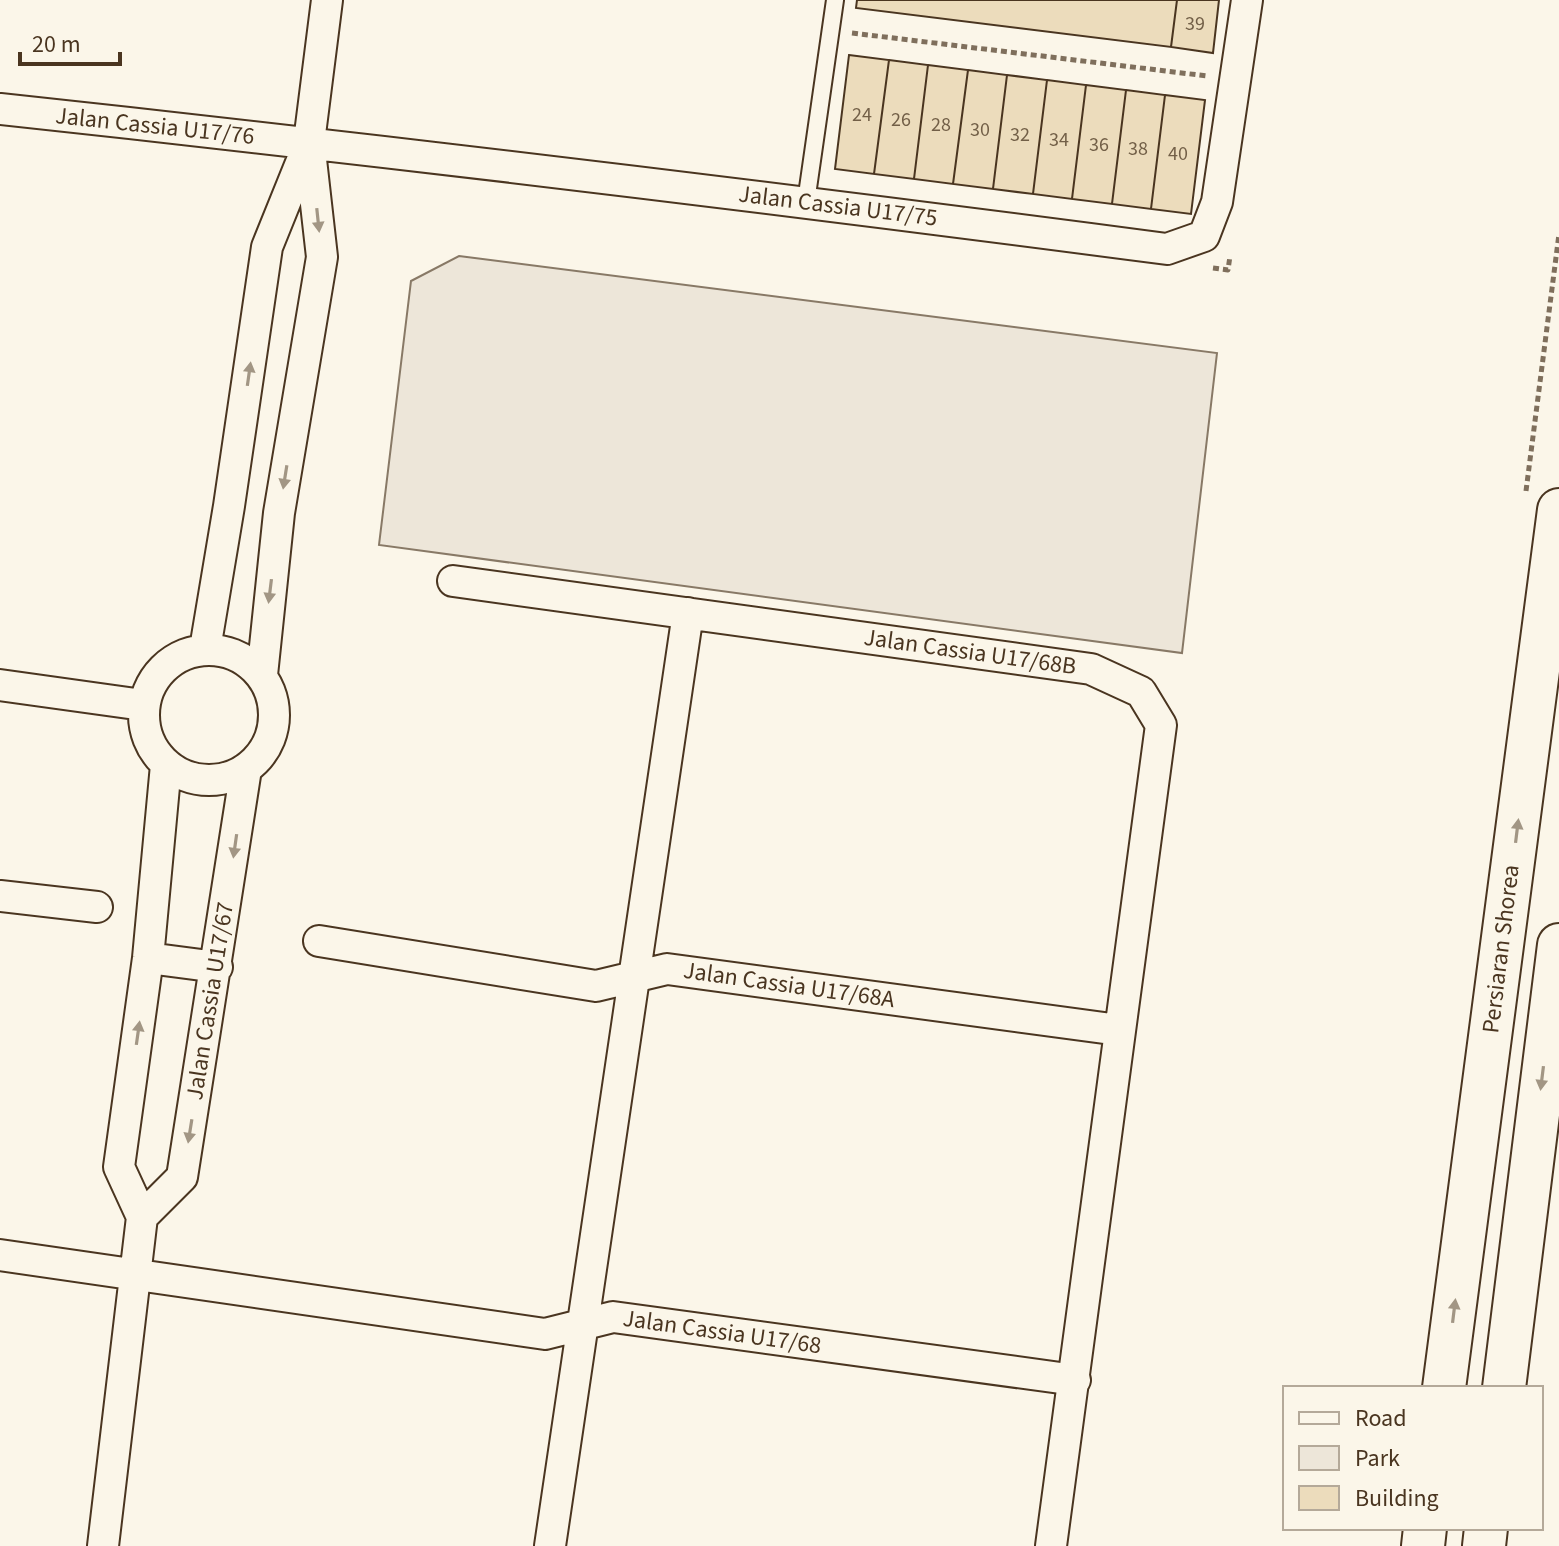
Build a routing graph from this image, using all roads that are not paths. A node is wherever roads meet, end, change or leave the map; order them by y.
1 (327, 0) edge
2 (835, 0) edge
3 (1247, 0) edge
4 (0, 109) edge
5 (309, 142) junction
6 (806, 202) junction
7 (1559, 510) edge
8 (453, 581) dead end
9 (688, 613) junction
10 (205, 649) junction
11 (262, 675) junction
12 (0, 685) edge
13 (143, 705) junction
14 (166, 765) junction
15 (246, 769) junction
16 (0, 896) edge
17 (97, 907) dead end
18 (319, 941) dead end
19 (1559, 945) edge
20 (148, 958) junction
21 (217, 967) junction
22 (633, 977) junction
23 (1119, 1030) junction
24 (142, 1217) junction
25 (0, 1255) edge
26 (134, 1274) junction
27 (585, 1324) junction
28 (1075, 1380) junction
29 (1444, 1386) edge
30 (1504, 1386) edge
31 (103, 1546) edge
32 (550, 1546) edge
33 (1051, 1546) edge

1 - 5 street
2 - 6 lane
3 - 6 street, Jalan Cassia U17/75
4 - 5 street, Jalan Cassia U17/76
5 - 6 street, Jalan Cassia U17/75
10 -> 5 street
5 -> 11 street
29 -> 7 main road, Persiaran Shorea
8 - 9 street, Jalan Cassia U17/68B
9 - 22 street
9 - 23 street, Jalan Cassia U17/68B
10 - 11 street
10 - 13 street
11 - 15 street
12 - 13 street
13 - 14 street
14 - 15 street
14 - 20 street
15 -> 21 street, Jalan Cassia U17/67
16 - 17 street
18 - 22 street, Jalan Cassia U17/68A
19 -> 30 main road
20 - 21 street
24 -> 20 street
21 -> 24 street, Jalan Cassia U17/67
22 - 23 street, Jalan Cassia U17/68A
22 - 27 street
23 - 28 street, Jalan Cassia U17/68B
24 - 26 street
25 - 26 street, Jalan Cassia U17/68
26 - 27 street, Jalan Cassia U17/68
26 - 31 street
27 - 28 street, Jalan Cassia U17/68
27 - 32 street
28 - 33 street, Jalan Cassia U17/68B

